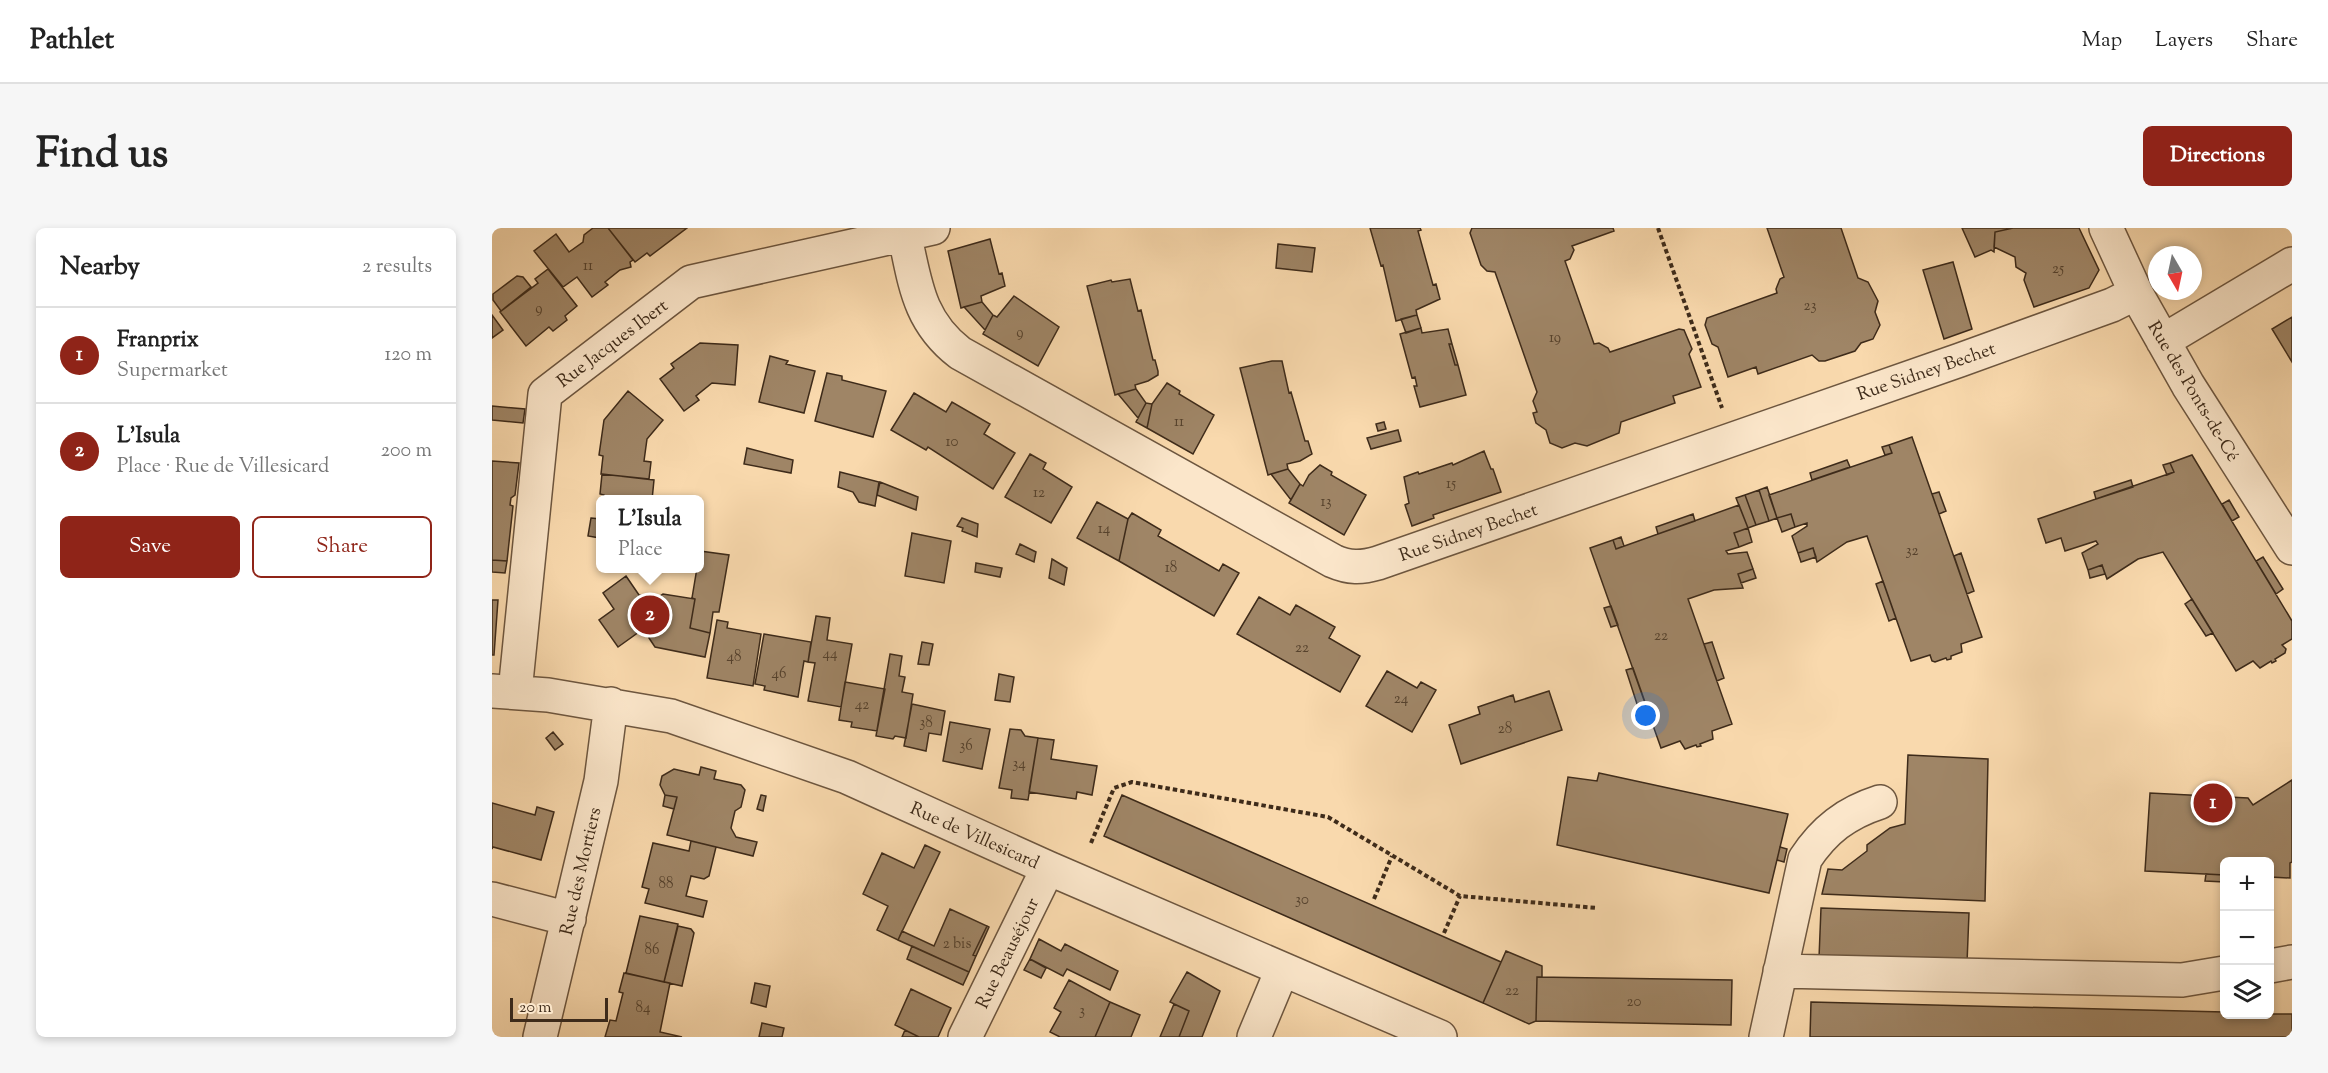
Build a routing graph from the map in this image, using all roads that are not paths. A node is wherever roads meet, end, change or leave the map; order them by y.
1 (2106, 228) edge
2 (913, 230) edge
3 (2292, 264) edge
4 (2136, 293) junction
5 (2163, 340) junction
6 (2292, 548) edge
7 (503, 691) edge
8 (611, 704) junction
9 (1880, 802) dead end
10 (1048, 868) junction
11 (492, 899) edge
12 (569, 919) junction
13 (2292, 962) edge
14 (2274, 965) edge
15 (1282, 970) junction
16 (1780, 971) junction
17 (2220, 974) edge
18 (540, 1037) edge
19 (965, 1037) edge
20 (1254, 1037) edge
21 (1440, 1037) edge
22 (1766, 1037) edge

1 - 4 street, Rue des Ponts-de-Cé
2 - 4 street, Rue Sidney Bechet
2 - 7 street, Rue Jacques Ibert
3 - 5 street
4 - 5 street, Rue des Ponts-de-Cé
5 - 6 street, Rue des Ponts-de-Cé
7 - 8 street, Rue de Villesicard
8 - 10 street, Rue de Villesicard
8 - 12 street, Rue des Mortiers
9 - 16 street
10 - 15 street, Rue de Villesicard
10 - 19 street, Rue Beauséjour
11 - 12 street
12 - 18 street, Rue des Mortiers
13 - 14 street
15 - 20 street
15 - 21 street, Rue de Villesicard
16 - 17 street
16 - 22 street

